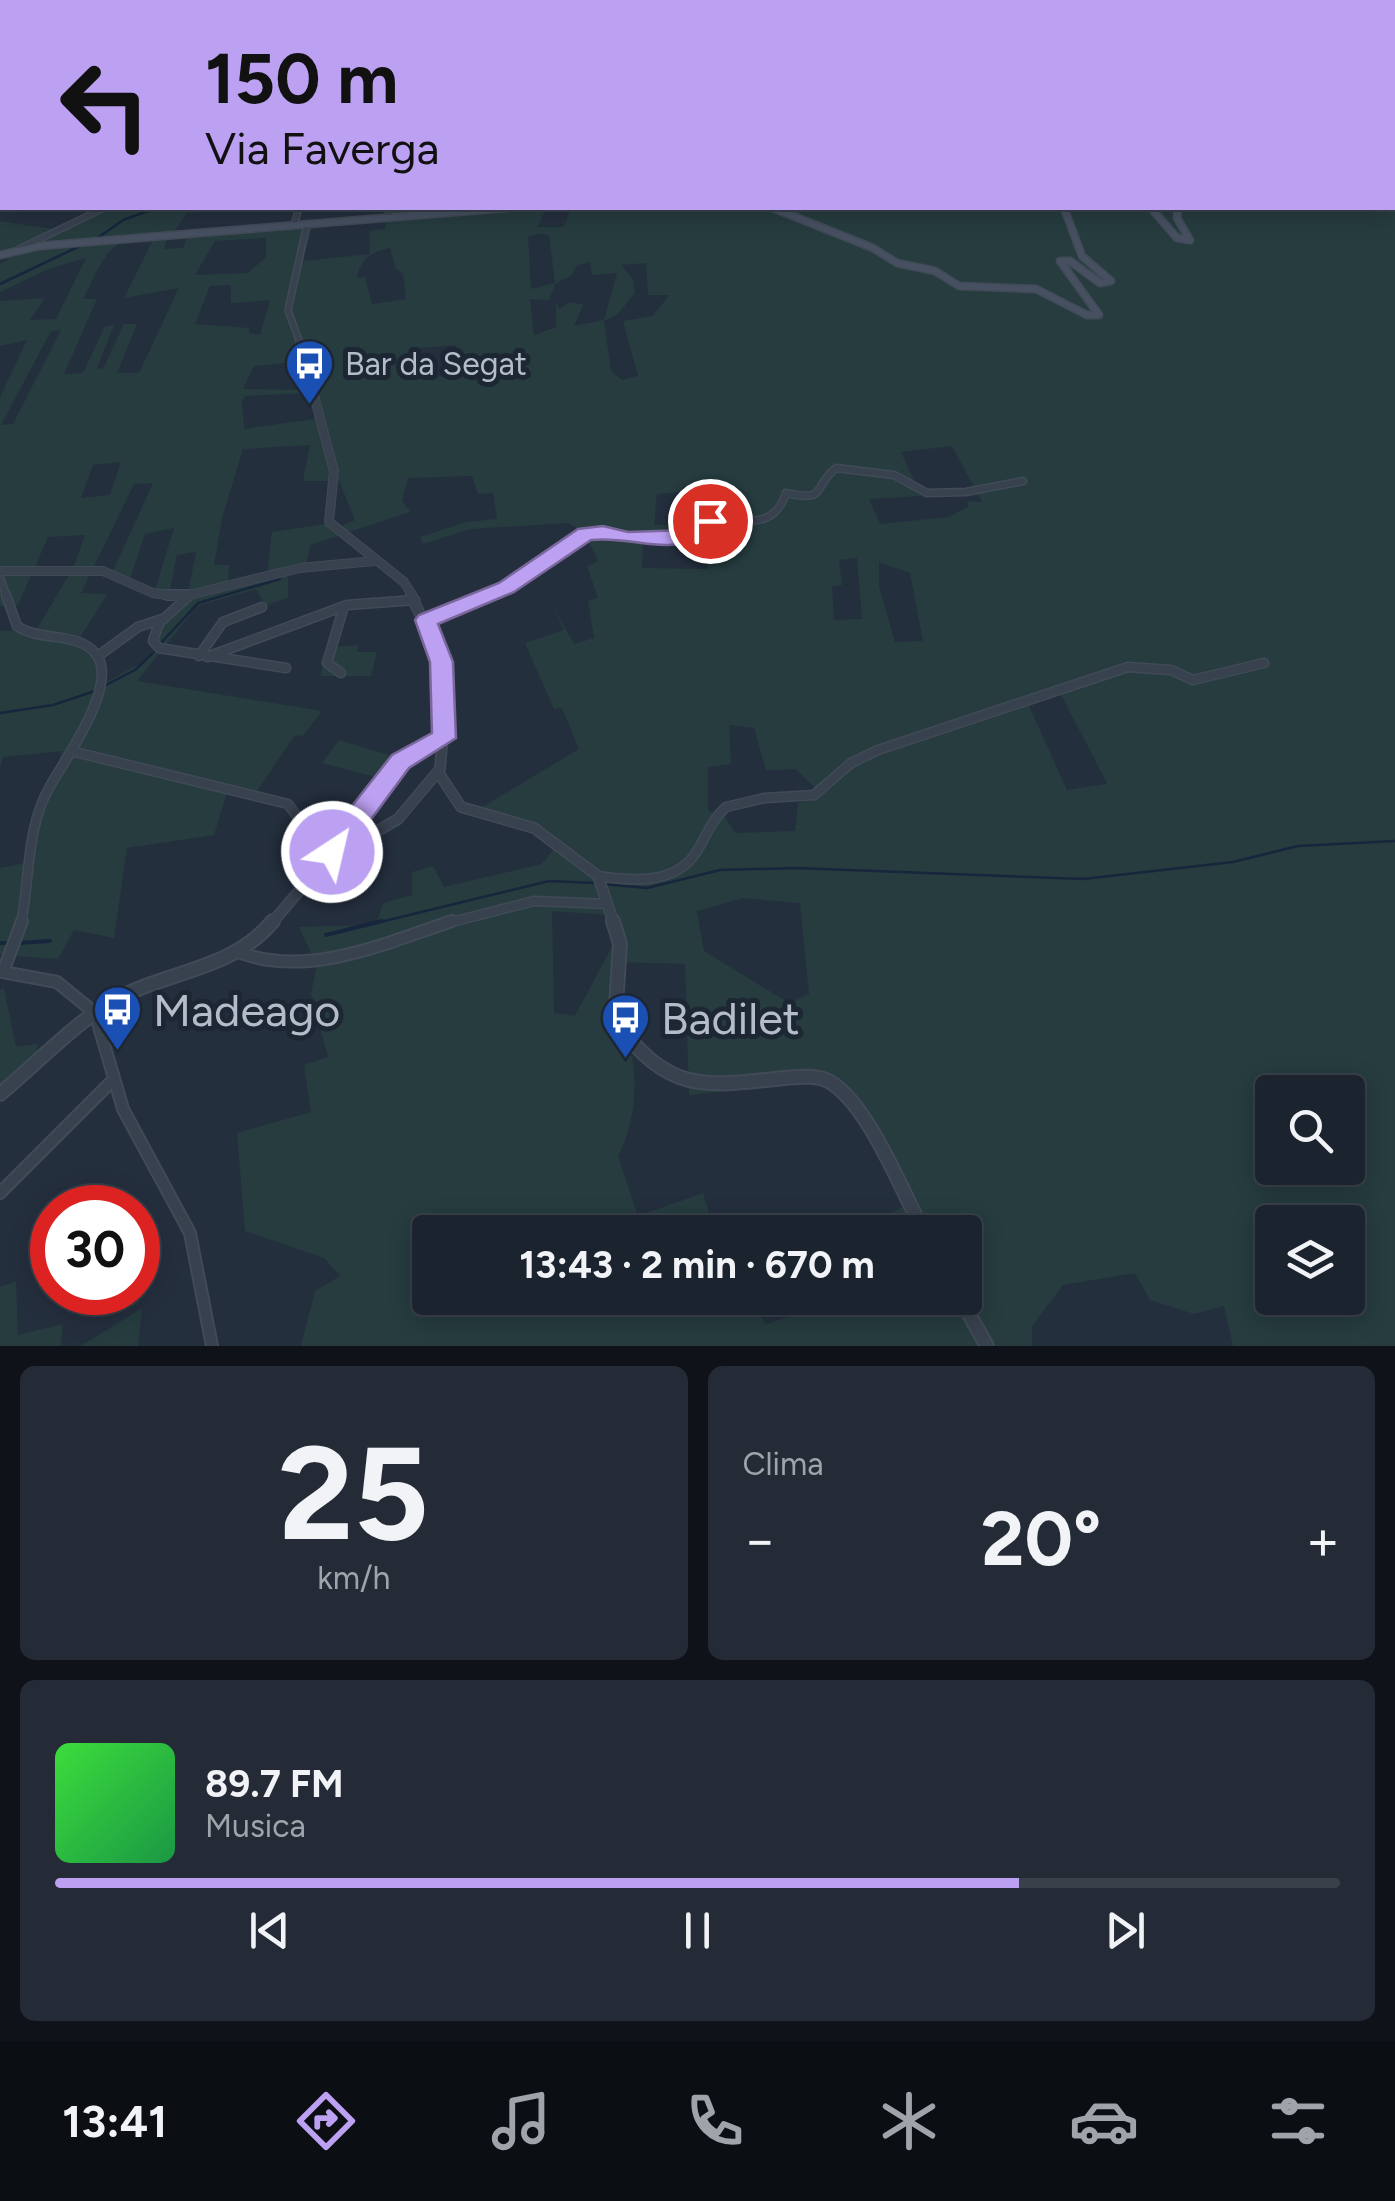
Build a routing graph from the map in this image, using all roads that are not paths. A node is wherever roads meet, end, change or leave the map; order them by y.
1 (100, 210) edge
2 (298, 210) edge
3 (391, 210) edge
4 (480, 210) edge
5 (778, 210) edge
6 (1064, 210) edge
7 (1153, 210) edge
8 (1178, 210) edge
9 (387, 217) junction
10 (294, 224) junction
11 (306, 224) junction
12 (19, 249) junction
13 (0, 255) edge
14 (1022, 481) dead end
15 (374, 562) junction
16 (0, 574) edge
17 (189, 596) junction
18 (415, 600) junction
19 (344, 606) junction
20 (262, 607) dead end
21 (162, 619) junction
22 (426, 620) junction
23 (98, 656) junction
24 (203, 656) junction
25 (1264, 663) dead end
26 (286, 668) dead end
27 (341, 674) dead end
28 (444, 738) junction
29 (71, 751) junction
30 (438, 772) junction
31 (330, 858) junction
32 (318, 868) junction
33 (598, 876) junction
34 (606, 897) junction
35 (241, 953) junction
36 (4, 960) edge
37 (96, 1013) junction
38 (114, 1079) junction
39 (0, 1094) edge
40 (0, 1193) edge
41 (914, 1215) edge
42 (970, 1315) edge
43 (212, 1346) edge
44 (987, 1346) edge

1 - 12 street
2 - 10 street
3 - 9 street
4 - 9 main road
5 - 6 main road
7 - 8 main road
9 - 11 main road
10 - 11 main road
10 - 12 main road
11 - 15 street
12 - 13 main road
14 - 22 street
15 - 17 street
15 - 18 street
16 - 17 street
16 - 23 street
17 - 21 street
18 - 19 street
18 - 22 street
19 - 24 street
19 - 27 street
20 - 24 street
21 - 23 street
21 - 24 street
22 - 28 street
23 - 29 street
24 - 26 street
25 - 33 street
28 - 30 street
28 - 31 street
29 - 32 street
29 - 36 street
30 - 31 street
30 - 33 street
31 - 32 street
32 - 35 street
33 - 34 street
34 - 35 street
34 - 41 street
35 - 37 street
36 - 37 street
37 - 38 street
37 - 39 street
38 - 40 street
38 - 43 street
42 - 44 street

